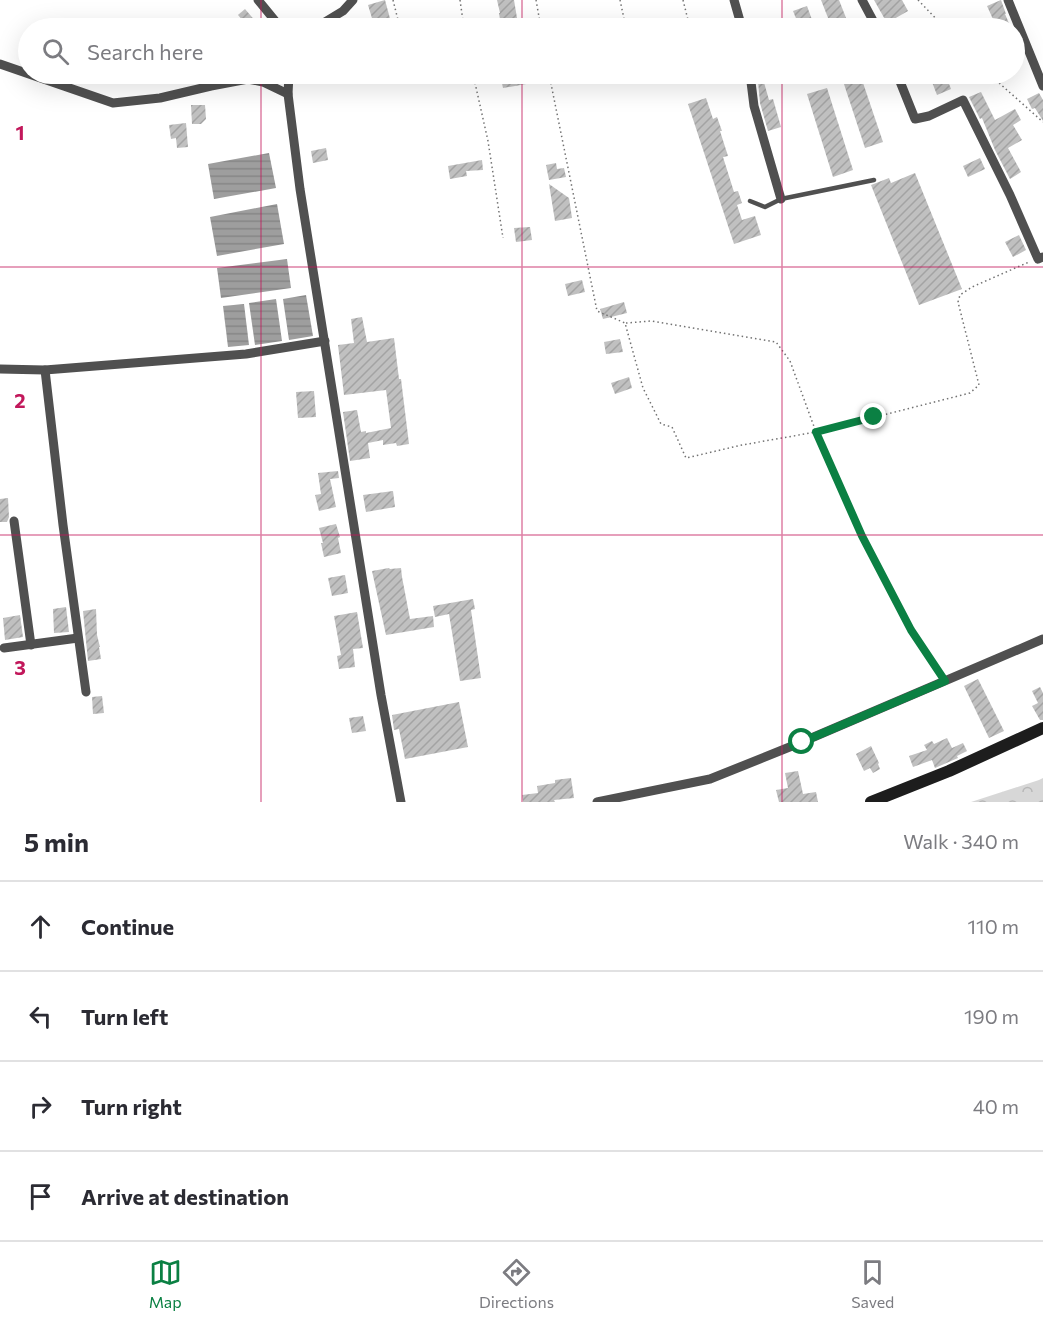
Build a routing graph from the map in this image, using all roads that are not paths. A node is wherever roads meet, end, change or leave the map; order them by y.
1 (258, 0) edge
2 (353, 0) edge
3 (734, 0) edge
4 (862, 0) edge
5 (1008, 0) edge
6 (273, 18) edge
7 (331, 18) edge
8 (739, 18) edge
9 (872, 18) edge
10 (1015, 18) edge
11 (1025, 42) edge
12 (0, 64) edge
13 (18, 70) edge
14 (58, 84) edge
15 (222, 84) edge
16 (268, 84) edge
17 (288, 84) edge
18 (751, 84) edge
19 (901, 84) edge
20 (1043, 86) edge
21 (288, 94) junction
22 (874, 180) dead end
23 (781, 200) junction
24 (750, 201) dead end
25 (1041, 258) edge
26 (325, 341) junction
27 (0, 369) edge
28 (45, 370) junction
29 (14, 521) dead end
30 (78, 638) junction
31 (1043, 639) edge
32 (31, 645) junction
33 (4, 648) dead end
34 (86, 692) dead end
35 (1043, 728) edge
36 (401, 802) edge
37 (597, 802) edge
38 (872, 802) edge

1 - 6 street
2 - 7 street
3 - 8 street
4 - 9 street
5 - 10 street
11 - 20 street
12 - 13 street
14 - 15 street
16 - 21 street
17 - 21 street
18 - 23 street
19 - 25 street
21 - 26 street
22 - 23 lane
23 - 24 lane
26 - 28 street
26 - 36 street
27 - 28 street
28 - 30 street
29 - 32 street
30 - 32 street
30 - 34 street
31 - 37 street
32 - 33 street
35 - 38 main road

